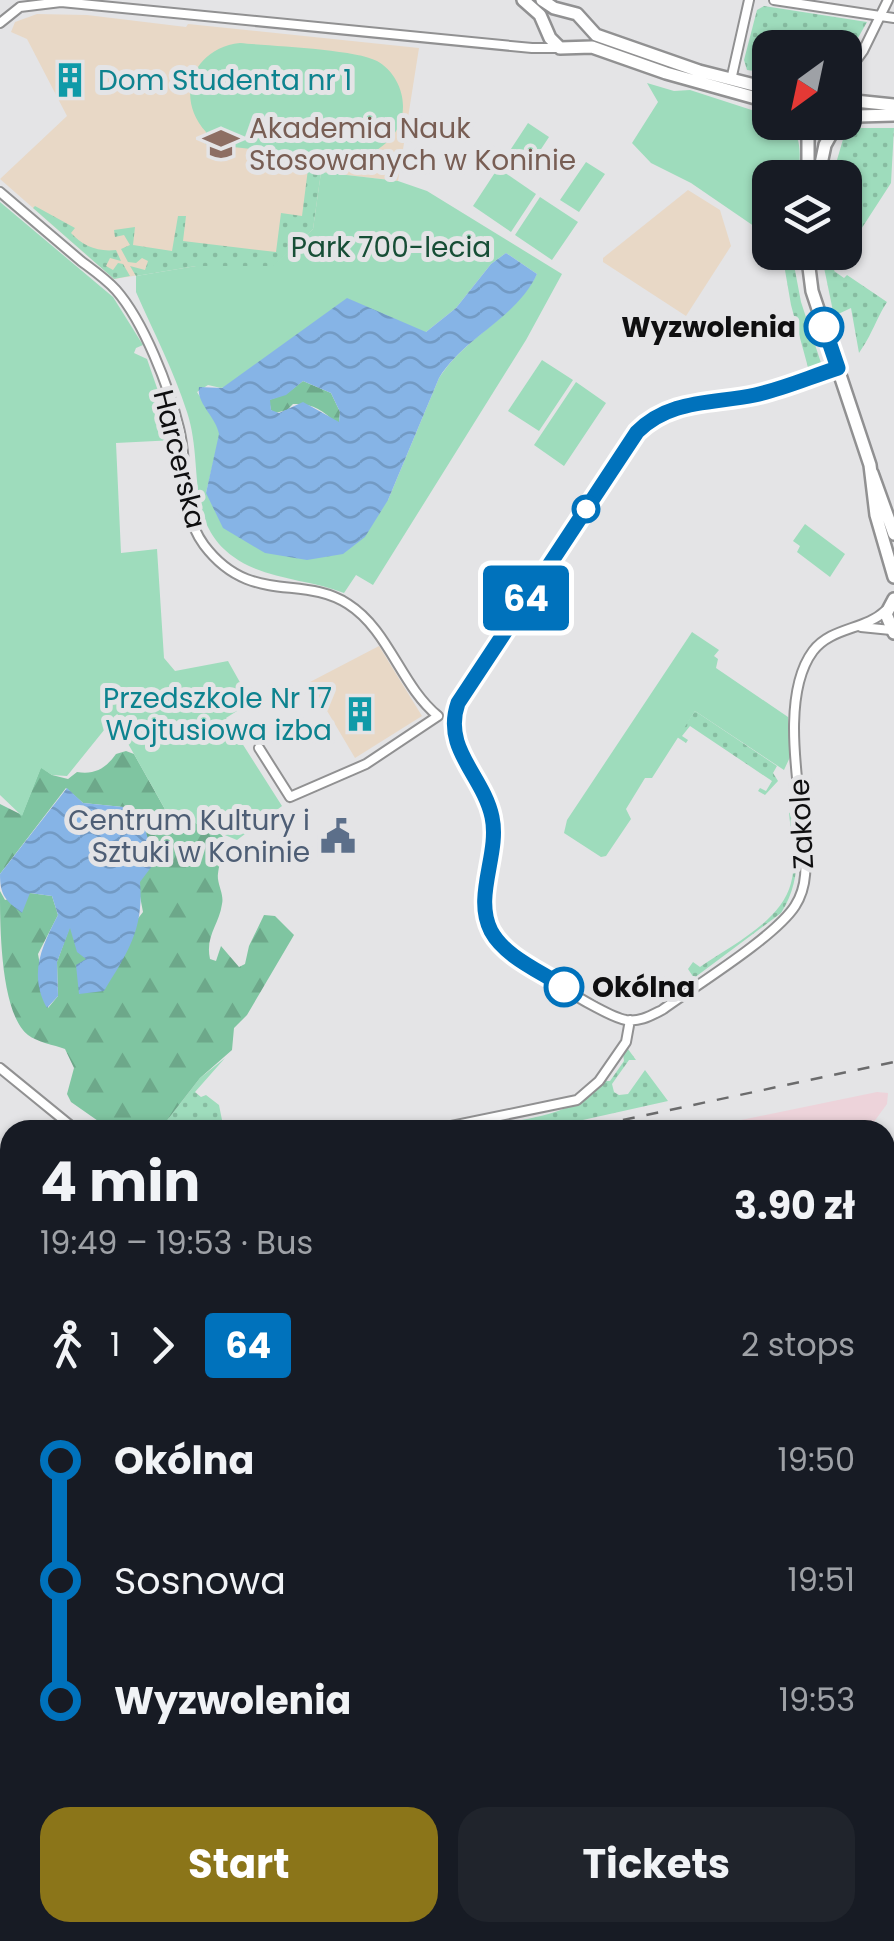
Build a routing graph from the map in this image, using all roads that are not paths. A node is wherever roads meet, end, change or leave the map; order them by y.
1 (523, 0) edge
2 (542, 0) edge
3 (749, 0) edge
4 (774, 0) edge
5 (888, 0) edge
6 (18, 3) edge
7 (568, 11) junction
8 (880, 16) junction
9 (894, 18) edge
10 (0, 23) edge
11 (586, 26) junction
12 (547, 29) junction
13 (517, 45) junction
14 (567, 48) junction
15 (862, 52) edge
16 (731, 80) junction
17 (752, 85) edge
18 (752, 98) edge
19 (862, 102) edge
20 (894, 106) edge
21 (862, 116) edge
22 (894, 116) edge
23 (0, 192) edge
24 (809, 270) edge
25 (838, 368) junction
26 (871, 470) junction
27 (894, 534) edge
28 (894, 577) edge
29 (891, 603) edge
30 (856, 627) junction
31 (893, 632) edge
32 (438, 716) junction
33 (453, 721) junction
34 (259, 748) dead end
35 (630, 1020) junction
36 (0, 1068) edge
37 (64, 1120) edge
38 (480, 1120) edge

1 - 12 main road
2 - 7 main road
3 - 16 street
4 - 8 street
5 - 8 street
6 - 10 street
6 - 13 street
7 - 11 main road
7 - 12 main road
8 - 9 street
8 - 15 street
11 - 14 main road
11 - 16 main road
12 - 13 street
12 - 14 main road
13 - 14 street
14 - 18 main road
16 - 17 main road
19 - 20 main road
21 - 22 main road
23 - 32 street, Harcerska
24 - 25 main road
25 - 26 main road
25 - 33 street
26 - 27 main road
26 - 28 main road
29 - 30 street, Zakole
29 - 31 main road
30 - 31 street
30 - 35 street, Zakole
32 - 33 street
32 - 34 street
33 - 35 street
35 - 38 street
36 - 37 street

